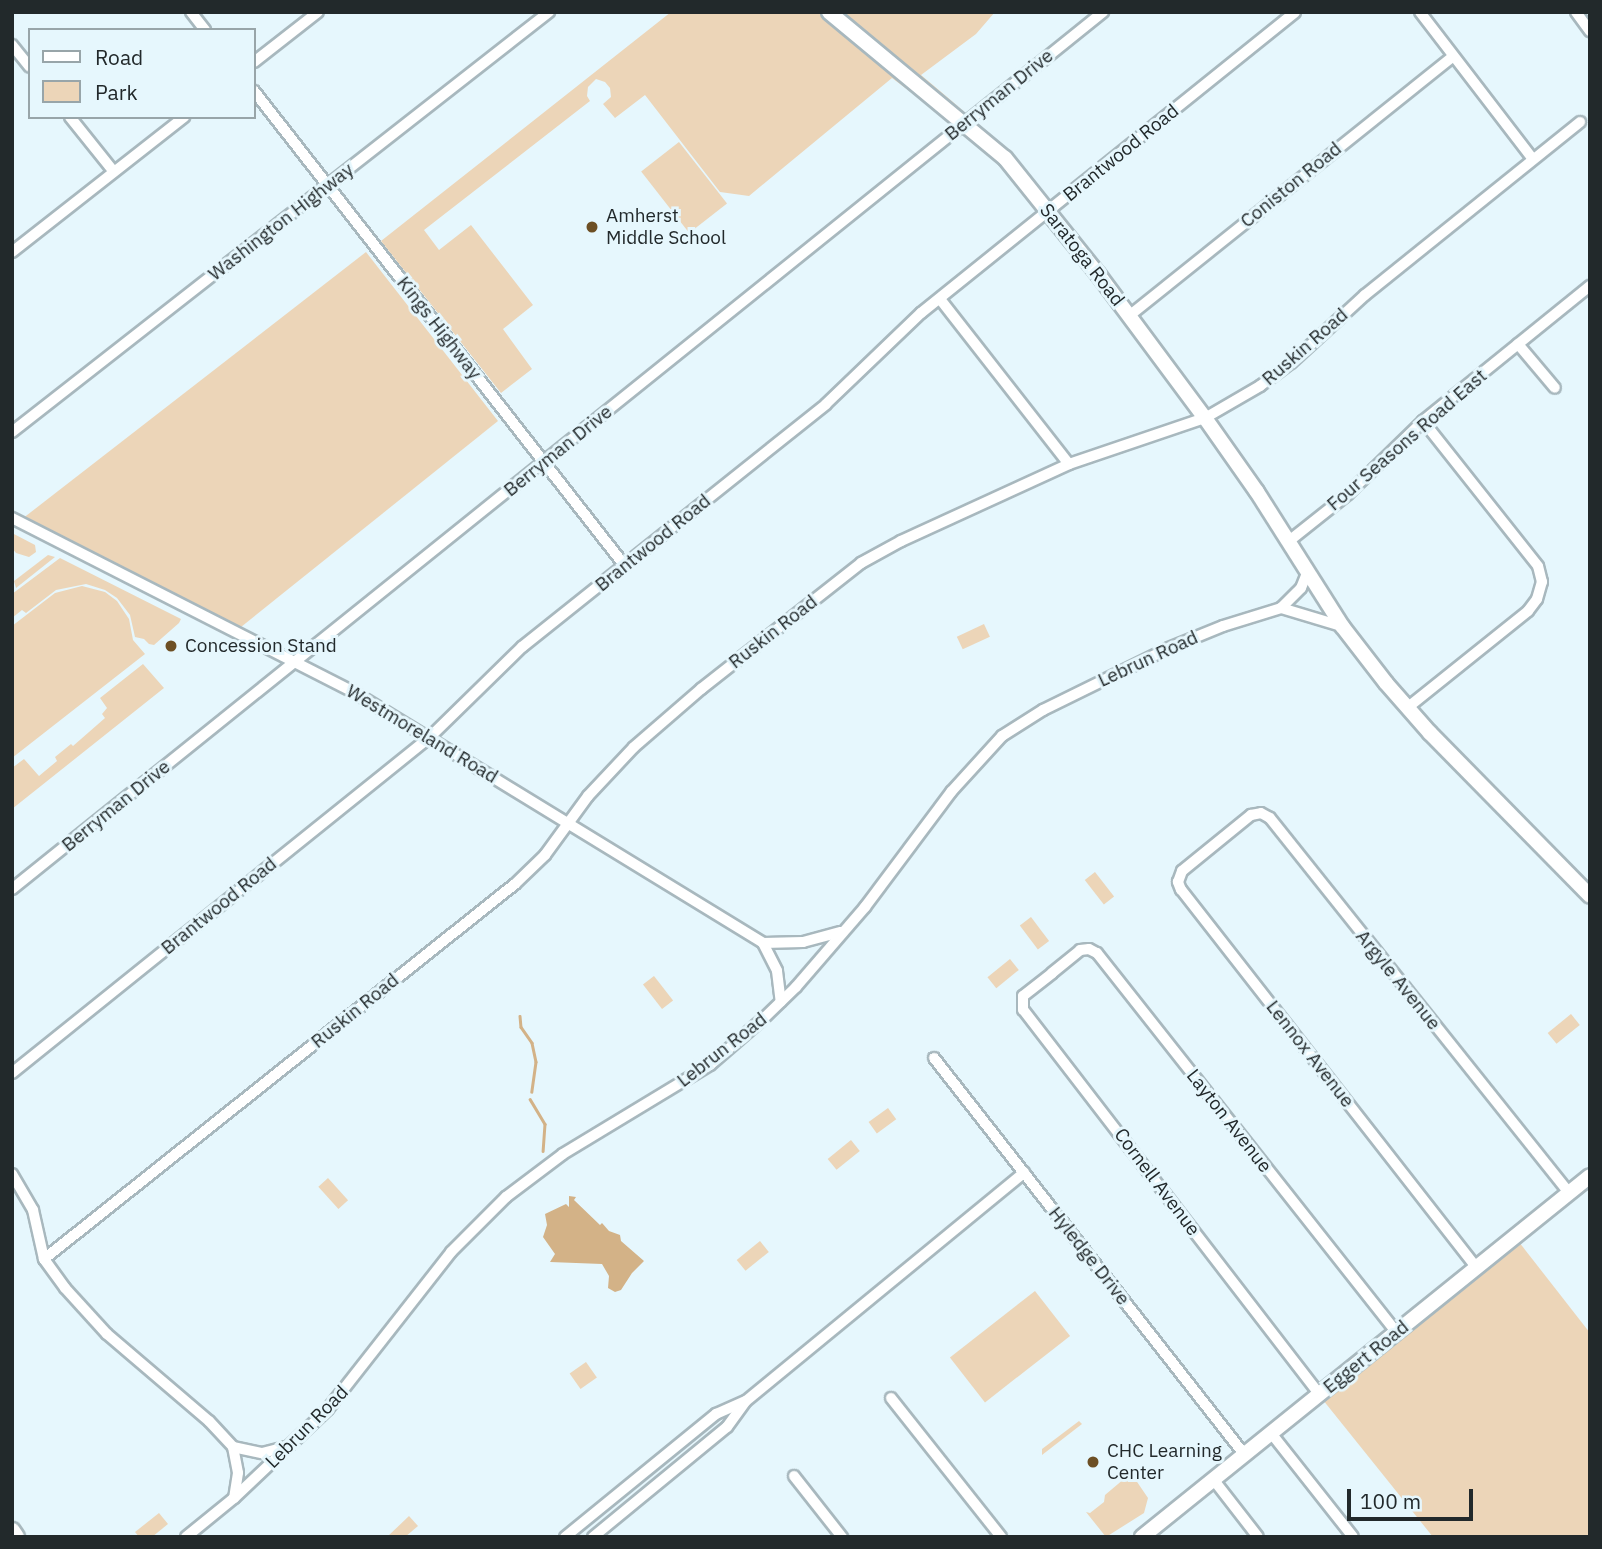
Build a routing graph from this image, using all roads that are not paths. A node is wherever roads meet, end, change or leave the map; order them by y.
1 (191, 12) edge
2 (318, 12) edge
3 (549, 12) edge
4 (829, 12) edge
5 (1103, 12) edge
6 (1295, 12) edge
7 (1420, 12) edge
8 (1576, 12) edge
9 (203, 28) edge
10 (1590, 31) edge
11 (12, 45) edge
12 (1453, 56) junction
13 (256, 60) edge
14 (26, 63) edge
15 (12, 67) edge
16 (256, 94) edge
17 (72, 119) edge
18 (181, 119) edge
19 (1580, 122) dead end
20 (964, 124) junction
21 (1533, 159) junction
22 (114, 172) junction
23 (328, 185) junction
24 (1049, 211) junction
25 (12, 252) edge
26 (1590, 286) edge
27 (940, 299) junction
28 (1129, 316) junction
29 (1518, 344) junction
30 (1555, 388) dead end
31 (1205, 418) junction
32 (1423, 421) junction
33 (12, 432) edge
34 (544, 462) junction
35 (1069, 464) junction
36 (12, 518) edge
37 (1289, 541) junction
38 (625, 566) junction
39 (1308, 570) junction
40 (1281, 608) junction
41 (1342, 626) junction
42 (295, 663) junction
43 (1407, 708) junction
44 (430, 737) junction
45 (568, 822) junction
46 (1214, 845) joint
47 (12, 889) edge
48 (1590, 896) edge
49 (842, 932) junction
50 (763, 943) junction
51 (1052, 973) joint
52 (781, 1002) junction
53 (933, 1058) dead end
54 (12, 1073) edge
55 (1024, 1173) junction
56 (12, 1174) edge
57 (1590, 1175) edge
58 (1569, 1192) junction
59 (44, 1259) junction
60 (1476, 1267) junction
61 (1396, 1332) junction
62 (1320, 1395) junction
63 (891, 1398) dead end
64 (746, 1401) junction
65 (1270, 1433) junction
66 (291, 1446) junction
67 (233, 1447) junction
68 (1244, 1454) junction
69 (794, 1476) dead end
70 (1213, 1479) junction
71 (234, 1498) junction
72 (12, 1531) edge
73 (16, 1537) edge
74 (186, 1537) edge
75 (565, 1537) edge
76 (593, 1537) edge
77 (842, 1537) edge
78 (1001, 1537) edge
79 (1142, 1537) edge
80 (1258, 1537) edge
81 (1353, 1537) edge

1 - 9 street
2 - 13 street
3 - 23 street, Washington Highway
4 - 20 street, Saratoga Road
5 - 20 street, Berryman Drive
6 - 24 street, Brantwood Road
7 - 12 street
8 - 10 street
11 - 14 street
12 - 21 street
12 - 28 street, Coniston Road
14 - 15 street
16 - 23 street, Kings Highway
17 - 22 street
18 - 22 street
19 - 21 street, Ruskin Road
20 - 24 street, Saratoga Road
20 - 34 street, Berryman Drive
21 - 31 street, Ruskin Road
22 - 25 street
23 - 33 street, Washington Highway
23 - 34 street, Kings Highway
24 - 27 street, Brantwood Road
24 - 28 street, Saratoga Road
26 - 29 street, Four Seasons Road East
27 - 35 street
27 - 38 street, Brantwood Road
28 - 31 street, Saratoga Road
29 - 30 street
29 - 32 street, Four Seasons Road East
31 - 35 street, Ruskin Road
31 - 37 street, Saratoga Road
32 - 37 street, Four Seasons Road East
32 - 43 street
34 - 38 street, Kings Highway
34 - 42 street, Berryman Drive
35 - 45 street, Ruskin Road
36 - 42 street, Westmoreland Road
37 - 39 street
38 - 44 street, Brantwood Road
39 - 40 street
39 - 41 street
40 - 41 street
40 - 49 street, Lebrun Road
41 - 43 street
42 - 44 street, Westmoreland Road
42 - 47 street, Berryman Drive
43 - 48 street
44 - 45 street, Westmoreland Road
44 - 54 street, Brantwood Road
45 - 50 street, Westmoreland Road
45 - 59 street, Ruskin Road
46 - 58 street, Argyle Avenue
46 - 60 street, Lennox Avenue
49 - 50 street
49 - 52 street, Lebrun Road
50 - 52 street
51 - 61 street, Layton Avenue
51 - 62 street, Cornell Avenue
52 - 66 street, Lebrun Road
53 - 55 street, Hyledge Drive
55 - 64 street
55 - 68 street, Hyledge Drive
56 - 59 street
57 - 58 street, Eggert Road
58 - 60 street, Eggert Road
59 - 67 street
60 - 61 street, Eggert Road
61 - 62 street, Eggert Road
62 - 65 street, Eggert Road
63 - 78 street
64 - 75 street
64 - 76 street
65 - 68 street, Eggert Road
65 - 81 street
66 - 67 street
66 - 71 street, Lebrun Road
67 - 71 street
68 - 70 street, Eggert Road
69 - 77 street
70 - 79 street, Eggert Road
70 - 80 street
71 - 74 street, Lebrun Road
72 - 73 main road

